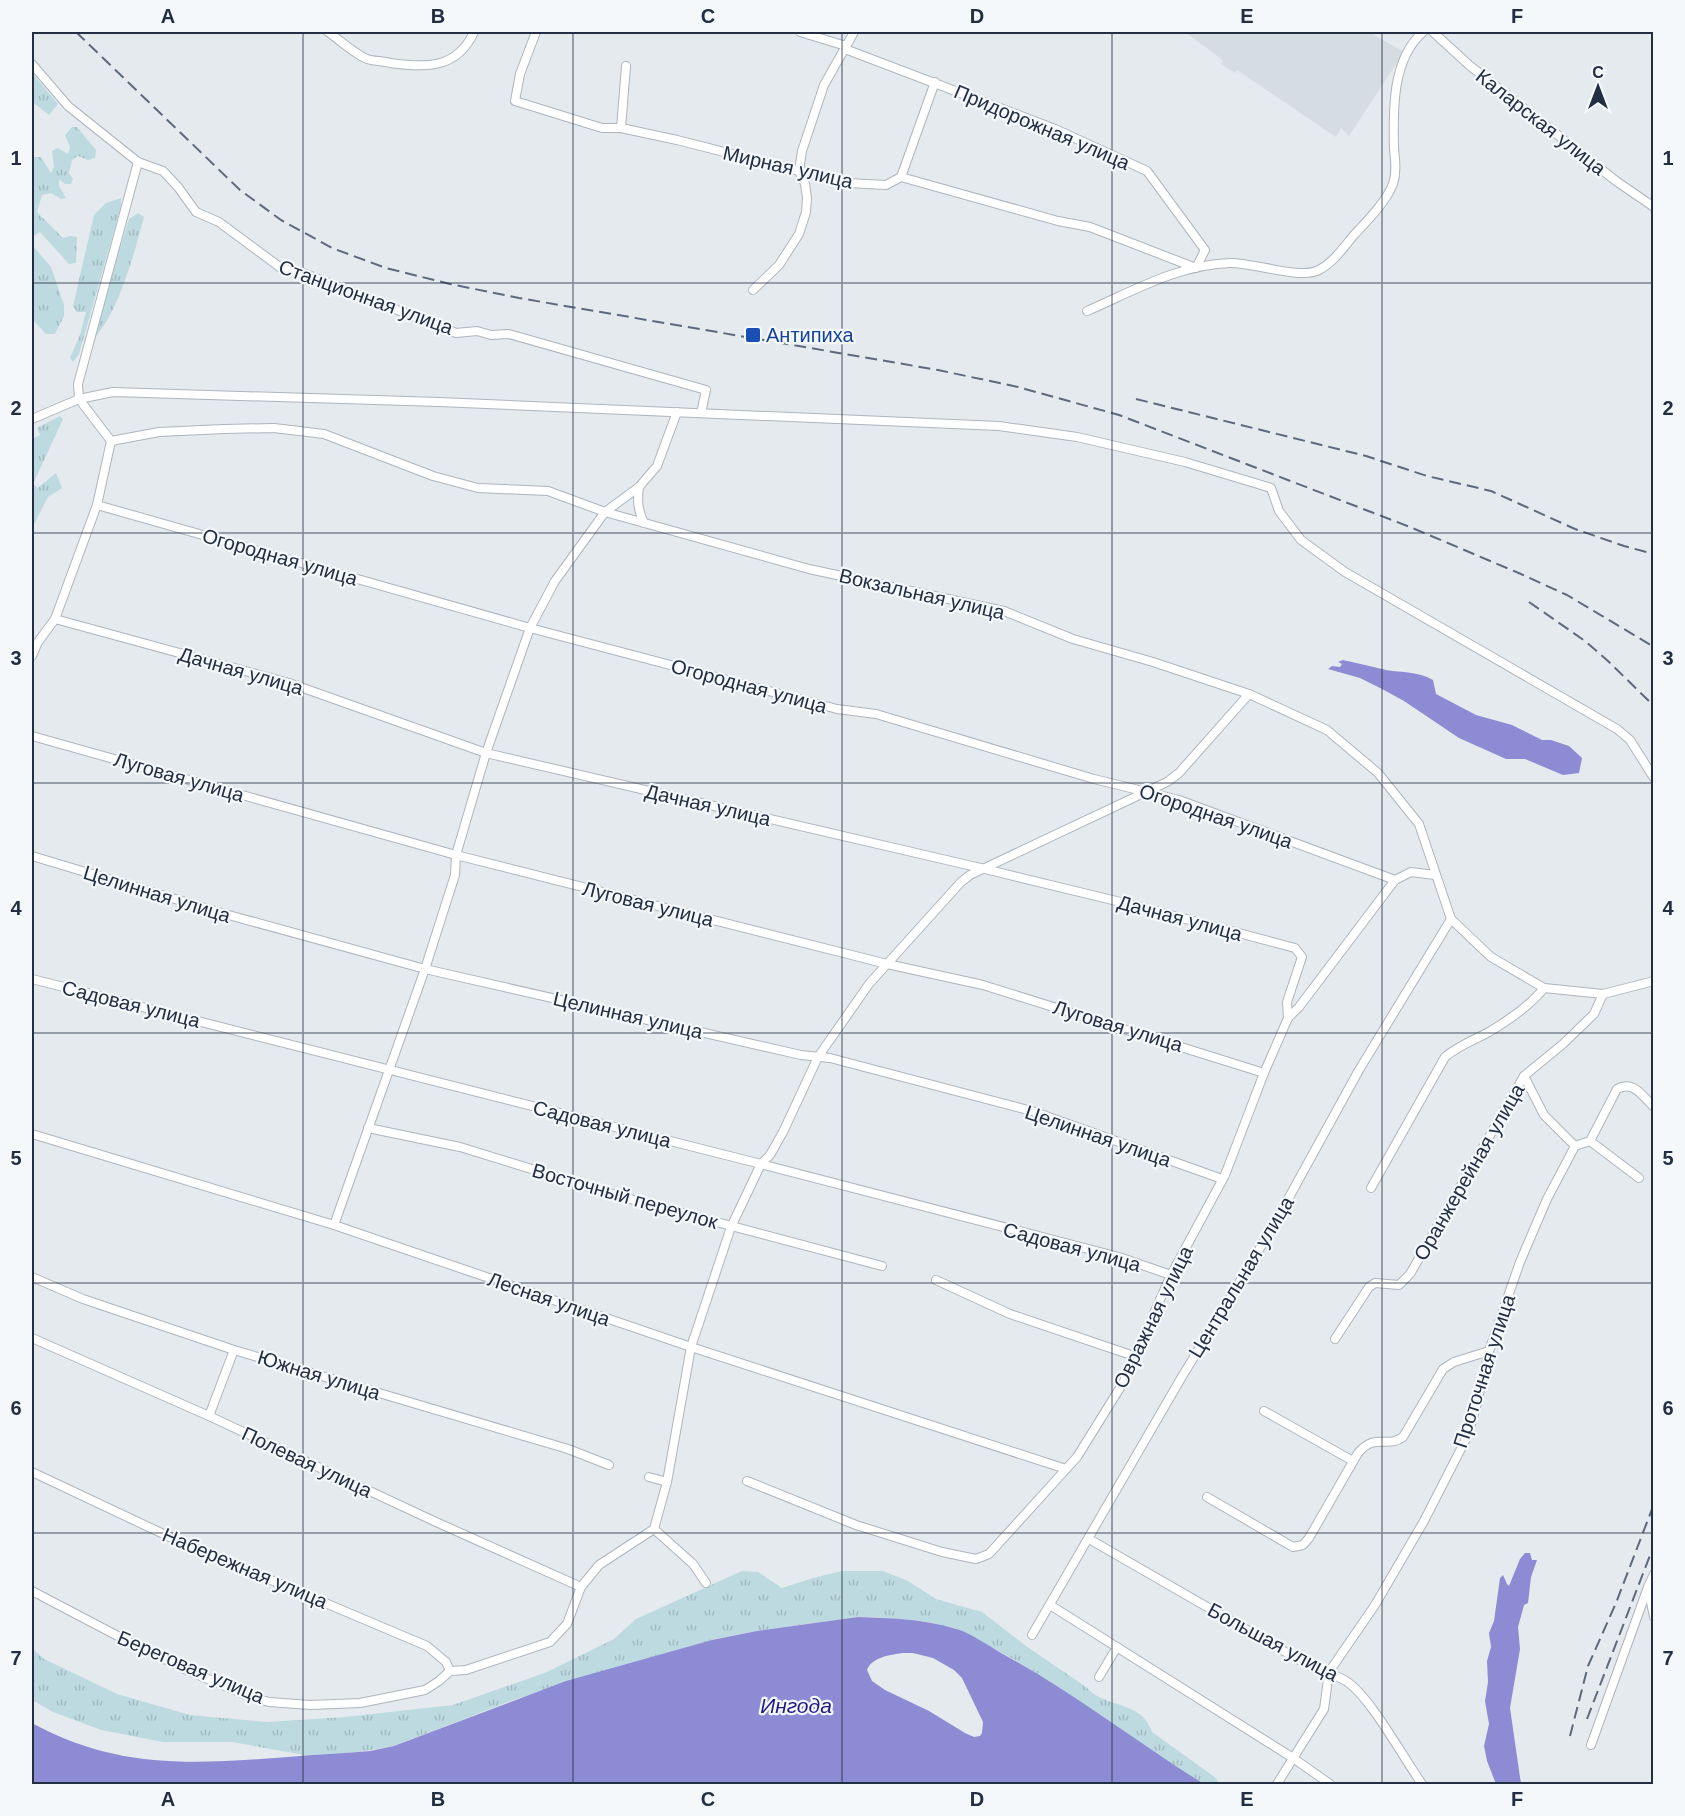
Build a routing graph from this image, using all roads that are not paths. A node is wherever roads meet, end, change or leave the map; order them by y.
1 (328, 32) edge
2 (474, 32) edge
3 (536, 32) edge
4 (800, 32) edge
5 (854, 32) edge
6 (1423, 32) edge
7 (1432, 32) edge
8 (845, 47) junction
9 (32, 63) edge
10 (626, 66) dead end
11 (935, 82) junction
12 (621, 128) junction
13 (138, 162) junction
14 (799, 171) junction
15 (901, 177) junction
16 (1653, 207) edge
17 (1196, 268) junction
18 (753, 290) dead end
19 (1087, 311) dead end
20 (79, 399) junction
21 (677, 412) junction
22 (701, 413) junction
23 (32, 419) edge
24 (111, 441) junction
25 (639, 487) junction
26 (97, 505) junction
27 (605, 512) junction
28 (644, 523) junction
29 (55, 619) junction
30 (530, 628) junction
31 (32, 656) edge
32 (1248, 694) junction
33 (32, 736) edge
34 (486, 753) junction
35 (1653, 778) edge
36 (1147, 791) junction
37 (456, 855) junction
38 (32, 856) edge
39 (985, 869) junction
40 (1436, 874) junction
41 (1395, 880) junction
42 (1451, 919) junction
43 (887, 964) junction
44 (424, 969) junction
45 (32, 979) edge
46 (1653, 981) edge
47 (1544, 988) junction
48 (1603, 994) junction
49 (1288, 1018) junction
50 (818, 1057) junction
51 (389, 1069) junction
52 (1264, 1072) junction
53 (1524, 1076) junction
54 (1653, 1107) edge
55 (368, 1128) junction
56 (32, 1134) edge
57 (1590, 1141) junction
58 (1575, 1146) junction
59 (761, 1164) junction
60 (1640, 1178) dead end
61 (1222, 1179) junction
62 (1371, 1188) dead end
63 (334, 1226) junction
64 (731, 1227) junction
65 (882, 1266) dead end
66 (1171, 1275) junction
67 (32, 1277) edge
68 (936, 1280) dead end
69 (32, 1338) edge
70 (1335, 1339) dead end
71 (691, 1347) junction
72 (234, 1350) junction
73 (1489, 1351) junction
74 (1134, 1356) junction
75 (1264, 1411) dead end
76 (209, 1416) junction
77 (1353, 1461) junction
78 (609, 1465) dead end
79 (1066, 1469) junction
80 (32, 1472) edge
81 (649, 1477) dead end
82 (747, 1481) dead end
83 (667, 1482) junction
84 (1207, 1497) dead end
85 (654, 1529) junction
86 (1089, 1539) junction
87 (1653, 1574) edge
88 (706, 1583) dead end
89 (581, 1587) junction
90 (1648, 1587) junction
91 (32, 1592) edge
92 (1050, 1605) junction
93 (1653, 1617) edge
94 (1032, 1635) dead end
95 (1117, 1647) junction
96 (450, 1671) junction
97 (1329, 1672) junction
98 (1099, 1677) dead end
99 (1591, 1745) dead end
100 (1293, 1758) junction
101 (1277, 1785) edge
102 (1330, 1785) edge
103 (1422, 1785) edge

1 - 2 street
3 - 12 street, Мирная улица
4 - 8 street, Придорожная улица
5 - 8 street
6 - 17 street
7 - 16 street, Каларская улица
8 - 11 street, Придорожная улица
8 - 14 street
9 - 13 street
10 - 12 street
11 - 15 street
11 - 17 street, Придорожная улица
12 - 14 street, Мирная улица
13 - 20 street
13 - 22 street, Станционная улица
14 - 15 street, Мирная улица
14 - 18 street
15 - 17 street
17 - 19 street
20 - 21 street
20 - 23 street
20 - 24 street
21 - 22 street
21 - 25 street
22 - 35 street
24 - 26 street
24 - 27 street, Вокзальная улица
25 - 27 street
25 - 28 street
26 - 29 street
26 - 30 street, Огородная улица
27 - 28 street, Вокзальная улица
27 - 30 street
28 - 32 street, Вокзальная улица
29 - 31 street
29 - 34 street, Дачная улица
30 - 34 street
30 - 36 street, Огородная улица
32 - 36 street
32 - 40 street, Вокзальная улица
33 - 37 street, Луговая улица
34 - 37 street
34 - 39 street, Дачная улица
36 - 39 street
36 - 41 street, Огородная улица
37 - 43 street, Луговая улица
37 - 44 street
38 - 44 street, Целинная улица
39 - 43 street
39 - 49 street, Дачная улица
40 - 41 street
40 - 42 street, Вокзальная улица
41 - 49 street, Овражная улица
42 - 47 street, Вокзальная улица
42 - 86 street, Центральная улица
43 - 50 street
43 - 52 street, Луговая улица
44 - 50 street, Целинная улица
44 - 51 street
45 - 51 street, Садовая улица
46 - 48 street
47 - 48 street, Вокзальная улица
47 - 62 street
48 - 53 street, Оранжерейная улица
49 - 52 street, Овражная улица
50 - 59 street
50 - 61 street, Целинная улица
51 - 55 street
51 - 59 street, Садовая улица
52 - 61 street, Овражная улица
53 - 58 street
53 - 70 street, Оранжерейная улица
54 - 57 street
55 - 63 street
55 - 64 street, Восточный переулок
56 - 63 street, Лесная улица
57 - 58 street
57 - 60 street
58 - 73 street, Проточная улица
59 - 64 street
59 - 66 street, Садовая улица
61 - 66 street, Овражная улица
63 - 71 street, Лесная улица
64 - 65 street, Восточный переулок
64 - 71 street
66 - 74 street, Овражная улица
67 - 72 street, Южная улица
68 - 74 street
69 - 76 street, Полевая улица
71 - 79 street, Лесная улица
71 - 83 street
72 - 76 street
72 - 78 street, Южная улица
73 - 77 street
73 - 97 street, Проточная улица
74 - 79 street, Овражная улица
75 - 77 street
76 - 89 street, Полевая улица
77 - 84 street
79 - 82 street, Овражная улица
80 - 96 street, Набережная улица
81 - 83 street
83 - 85 street
85 - 88 street
85 - 89 street, Береговая улица
86 - 92 street, Центральная улица
86 - 97 street, Большая улица
87 - 90 street
89 - 96 street, Береговая улица
90 - 93 street
90 - 99 street
91 - 96 street, Береговая улица
92 - 94 street, Центральная улица
92 - 95 street
95 - 98 street
95 - 100 street
97 - 100 street, Проточная улица
97 - 103 street, Большая улица
100 - 101 street, Проточная улица
100 - 102 street

